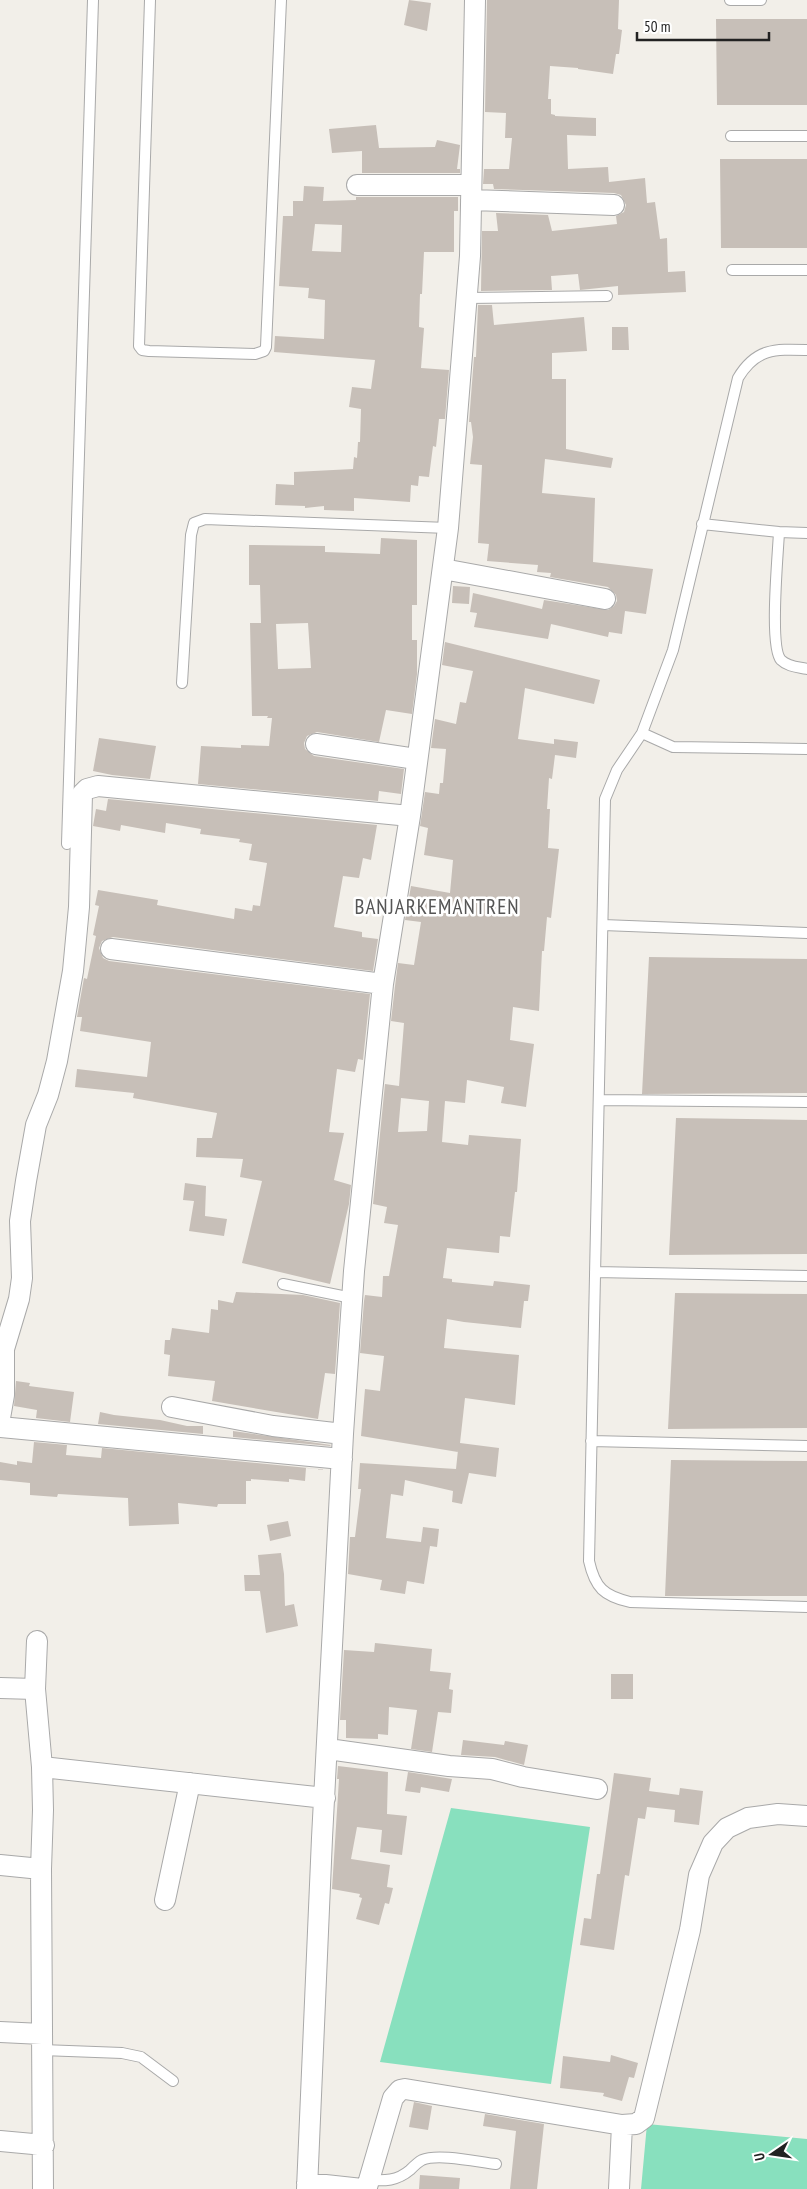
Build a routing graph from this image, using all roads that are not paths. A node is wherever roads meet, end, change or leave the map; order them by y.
1 (93, 0) edge
2 (150, 0) edge
3 (282, 0) edge
4 (474, 0) edge
5 (730, 0) edge
6 (762, 0) edge
7 (730, 136) dead end
8 (807, 136) edge
9 (357, 185) dead end
10 (471, 193) junction
11 (614, 205) dead end
12 (732, 270) dead end
13 (807, 270) edge
14 (607, 296) dead end
15 (467, 298) junction
16 (807, 350) edge
17 (702, 524) junction
18 (448, 528) junction
19 (779, 532) junction
20 (807, 533) edge
21 (443, 569) junction
22 (605, 599) dead end
23 (807, 669) edge
24 (182, 683) dead end
25 (642, 733) junction
26 (316, 744) dead end
27 (807, 749) edge
28 (416, 759) junction
29 (410, 816) junction
30 (67, 844) dead end
31 (603, 925) junction
32 (807, 933) edge
33 (111, 949) dead end
34 (383, 984) junction
35 (599, 1100) junction
36 (807, 1102) edge
37 (595, 1272) junction
38 (807, 1276) edge
39 (283, 1284) dead end
40 (352, 1298) junction
41 (172, 1407) dead end
42 (0, 1418) edge
43 (0, 1427) edge
44 (343, 1434) junction
45 (592, 1442) junction
46 (807, 1446) edge
47 (342, 1459) junction
48 (807, 1608) edge
49 (37, 1641) dead end
50 (0, 1688) edge
51 (35, 1689) junction
52 (328, 1749) junction
53 (42, 1767) junction
54 (190, 1783) junction
55 (597, 1789) dead end
56 (325, 1798) junction
57 (807, 1816) edge
58 (0, 1865) edge
59 (41, 1869) junction
60 (165, 1900) dead end
61 (0, 2032) edge
62 (42, 2042) junction
63 (173, 2081) dead end
64 (622, 2125) junction
65 (0, 2141) edge
66 (44, 2145) junction
67 (496, 2164) dead end
68 (369, 2180) junction
69 (307, 2186) edge
70 (43, 2189) edge
71 (619, 2189) edge

1 - 30 lane
2 - 3 lane
4 - 10 street
5 - 6 lane
7 - 8 lane
9 - 10 street
10 - 11 street
10 - 15 street
12 - 13 lane
14 - 15 lane
15 - 18 street
16 - 17 lane
17 - 19 lane
17 - 25 lane
18 - 21 street
18 - 24 lane
19 - 20 lane
19 - 23 lane
21 - 22 street
21 - 28 street
25 - 27 lane
25 - 31 lane
26 - 28 street
28 - 29 street
29 - 34 street
29 - 42 street
31 - 32 lane
31 - 35 lane
33 - 34 street
34 - 40 street
35 - 36 lane
35 - 37 lane
37 - 38 lane
37 - 45 lane
39 - 40 lane
40 - 44 street
41 - 44 street
43 - 47 street
44 - 47 street
45 - 46 lane
45 - 48 lane
47 - 52 street
49 - 51 street
50 - 51 street
51 - 53 street
52 - 55 street
52 - 56 street
53 - 54 street
53 - 59 street
54 - 56 street
54 - 60 street
56 - 69 street
57 - 64 street
58 - 59 street
59 - 62 street
61 - 62 street
62 - 63 lane
62 - 66 street
64 - 68 street
64 - 71 street
65 - 66 street
66 - 70 street
67 - 68 lane
68 - 69 street

